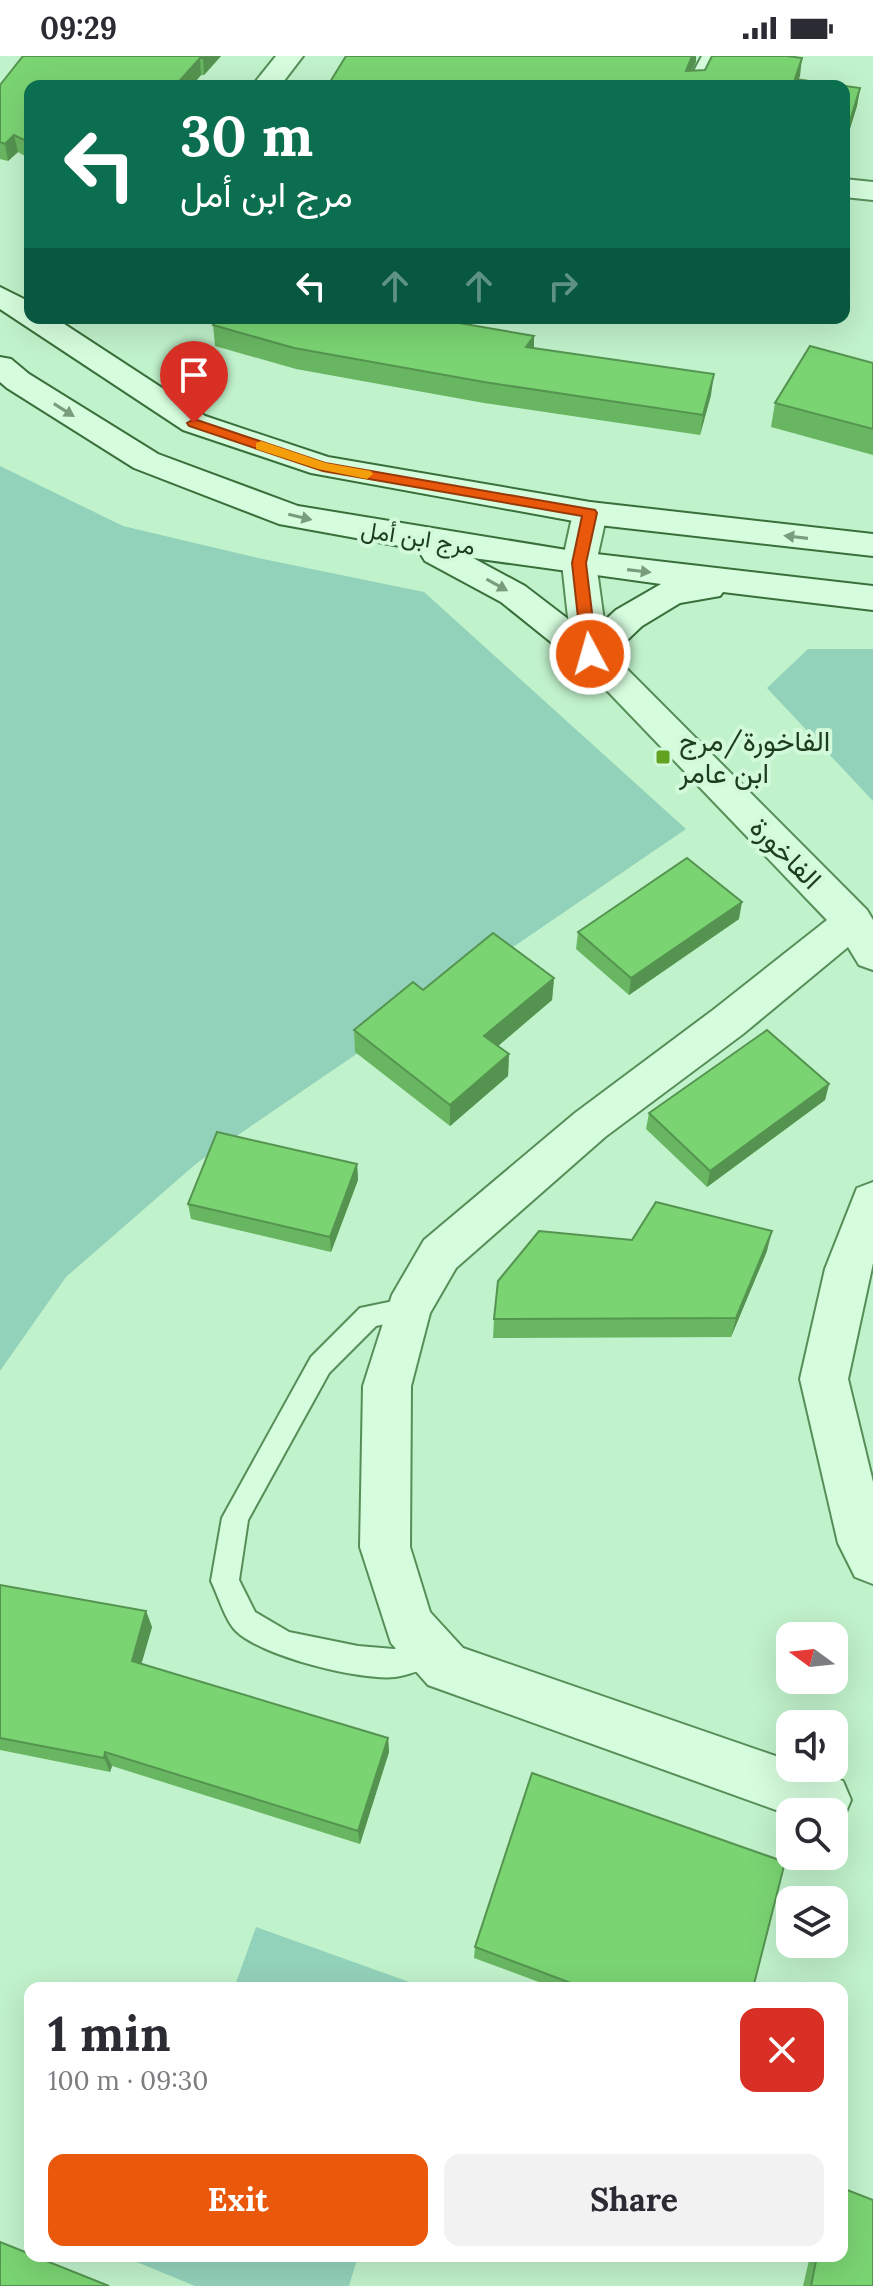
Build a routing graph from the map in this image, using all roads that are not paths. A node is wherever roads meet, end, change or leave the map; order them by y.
1 (290, 56) edge
2 (709, 56) edge
3 (271, 80) edge
4 (696, 80) edge
5 (850, 189) edge
6 (873, 191) edge
7 (0, 296) edge
8 (24, 309) edge
9 (52, 324) edge
10 (0, 366) edge
11 (590, 513) junction
12 (403, 536) junction
13 (873, 545) edge
14 (579, 563) junction
15 (741, 583) junction
16 (873, 598) edge
17 (590, 654) junction
18 (863, 938) edge
19 (873, 1201) edge
20 (408, 1309) junction
21 (873, 1560) edge
22 (432, 1652) junction
23 (818, 1798) edge

1 - 3 street
2 - 4 lane
5 - 6 street
7 - 8 street, مرج ابن أمل
9 - 11 street, مرج ابن أمل
10 -> 12 street, مرج ابن أمل
13 -> 11 street, مرج ابن أمل
11 - 14 street
12 - 14 street, مرج ابن أمل
12 -> 17 street, الفاخورة
14 -> 15 street, مرج ابن أمل
14 - 17 street
15 - 16 street, مرج ابن أمل
15 - 17 street
17 - 18 street, الفاخورة
18 - 20 street
19 - 21 street
20 - 22 street
20 - 22 lane
22 - 23 street

